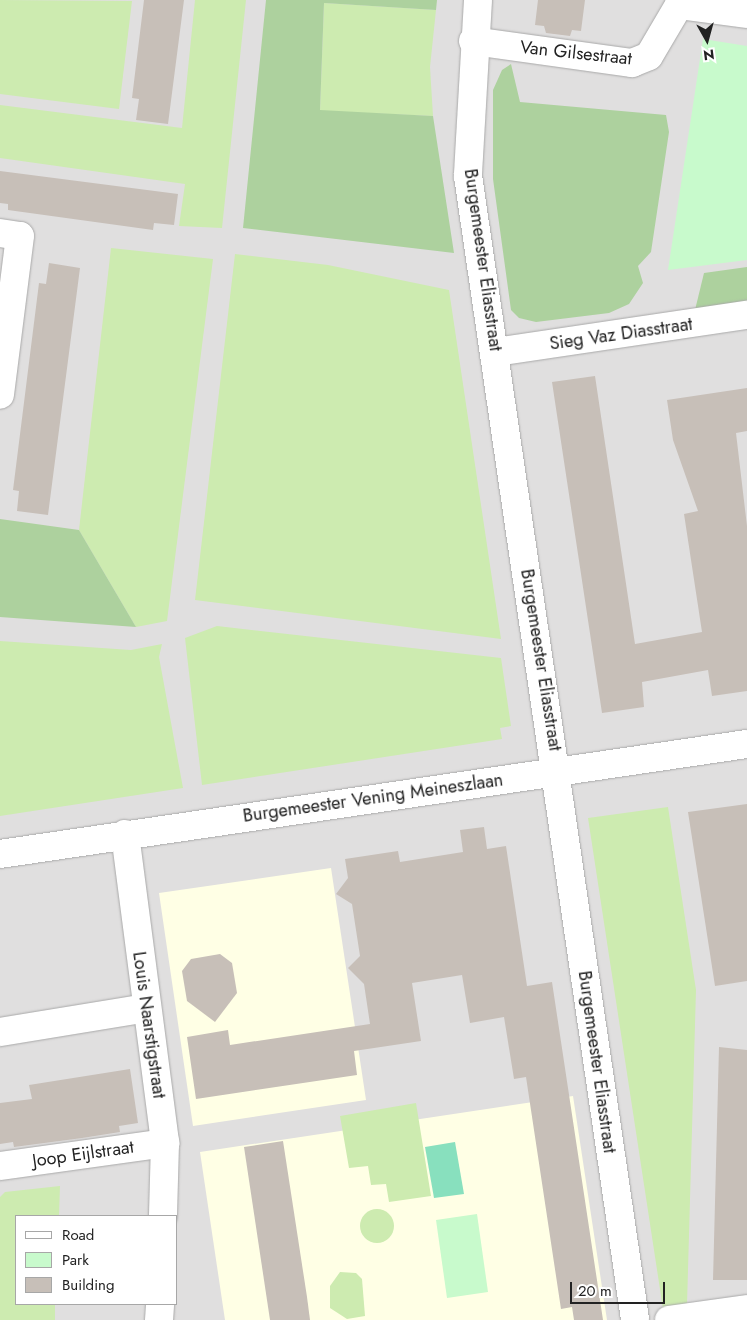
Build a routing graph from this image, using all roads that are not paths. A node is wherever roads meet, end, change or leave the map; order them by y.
1 (478, 0) edge
2 (678, 3) edge
3 (747, 14) edge
4 (473, 41) junction
5 (0, 233) edge
6 (747, 315) edge
7 (496, 352) junction
8 (0, 395) edge
9 (747, 744) edge
10 (558, 772) junction
11 (125, 834) junction
12 (0, 854) edge
13 (146, 1008) junction
14 (0, 1032) edge
15 (165, 1143) junction
16 (0, 1166) edge
17 (163, 1215) edge
18 (160, 1305) edge
19 (747, 1309) edge
20 (159, 1320) edge
21 (635, 1320) edge
22 (669, 1320) edge

1 - 4 street, Burgemeester Eliasstraat
2 - 3 street, Van Gilsestraat
2 - 4 street, Van Gilsestraat
4 - 7 street, Burgemeester Eliasstraat
5 - 8 street
6 - 7 street, Sieg Vaz Diasstraat
7 - 10 street, Burgemeester Eliasstraat
9 - 10 street, Burgemeester Vening Meineszlaan
10 - 11 street, Burgemeester Vening Meineszlaan
10 - 21 street, Burgemeester Eliasstraat
11 - 12 street, Burgemeester Vening Meineszlaan
11 - 13 street, Louis Naarstigstraat
13 - 14 street
13 - 15 street, Louis Naarstigstraat
15 - 16 street, Joop Eijlstraat
15 - 17 street, Louis Naarstigstraat
18 - 20 street
19 - 22 street

